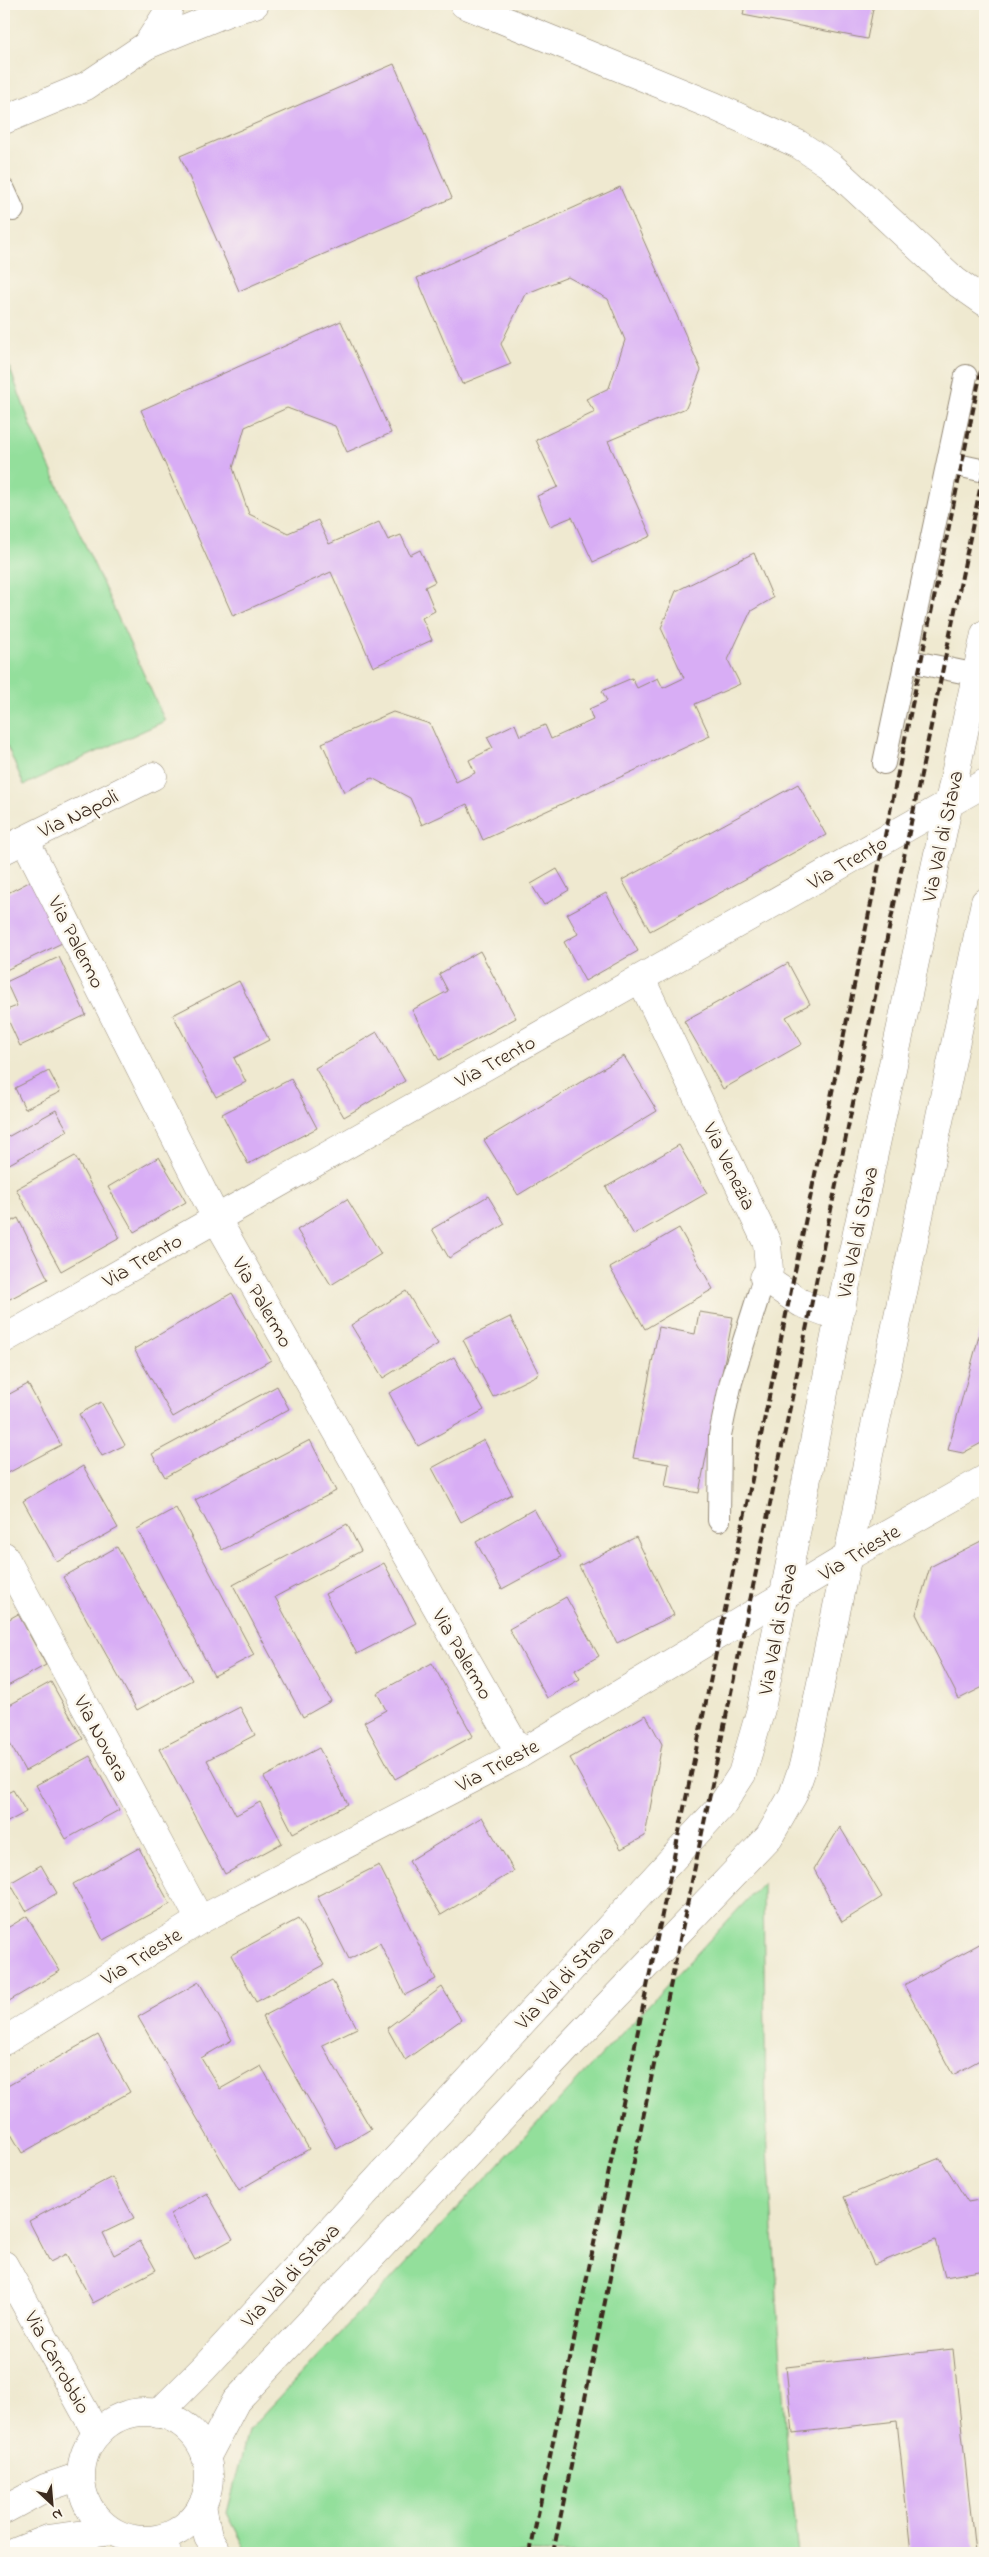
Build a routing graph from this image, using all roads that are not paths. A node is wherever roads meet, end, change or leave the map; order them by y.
1 (168, 4) edge
2 (199, 4) edge
3 (256, 4) edge
4 (464, 4) edge
5 (230, 11) junction
6 (147, 45) junction
7 (4, 120) edge
8 (985, 302) edge
9 (966, 376) dead end
10 (948, 463) junction
11 (985, 471) edge
12 (985, 634) edge
13 (906, 660) junction
14 (977, 674) junction
15 (884, 763) dead end
16 (153, 776) dead end
17 (985, 783) edge
18 (950, 803) junction
19 (14, 845) edge
20 (985, 902) edge
21 (641, 979) junction
22 (216, 1218) junction
23 (764, 1278) junction
24 (839, 1317) junction
25 (4, 1339) edge
26 (985, 1479) edge
27 (719, 1520) dead end
28 (4, 1556) edge
29 (846, 1558) junction
30 (784, 1598) junction
31 (520, 1754) junction
32 (200, 1920) junction
33 (4, 2041) edge
34 (4, 2265) edge
35 (158, 2414) junction
36 (97, 2434) junction
37 (206, 2458) junction
38 (80, 2476) junction
39 (202, 2505) junction
40 (4, 2510) edge
41 (111, 2532) junction
42 (161, 2547) edge
43 (13, 2553) edge
44 (218, 2553) edge

1 - 6 street
2 - 5 street
3 - 5 street
4 - 8 street
5 - 6 street
6 - 7 street
9 - 10 lane
10 - 11 lane
10 - 13 lane
12 - 14 street, Via Val di Stava
13 - 14 lane
13 - 15 lane
14 - 18 street, Via Val di Stava
16 - 19 street, Via Napoli
17 - 18 street, Via Trento
18 - 21 street, Via Trento
18 - 24 street, Via Val di Stava
19 - 22 street, Via Palermo
20 - 29 street
21 - 22 street, Via Trento
21 - 23 street, Via Venezia
22 - 25 street, Via Trento
22 - 31 street, Via Palermo
23 - 24 street
23 - 27 lane
24 - 30 street, Via Val di Stava
26 - 29 street, Via Trieste
28 - 32 street, Via Novara
29 - 30 street, Via Trieste
29 - 37 street
30 - 31 street, Via Trieste
30 - 35 street, Via Val di Stava
31 - 32 street, Via Trieste
32 - 33 street, Via Trieste
34 - 36 street, Via Carrobbio
35 - 36 street
35 - 37 street
36 - 38 street
37 - 39 street
38 - 40 street
38 - 41 street
39 - 42 street
39 - 44 street
41 - 42 street
41 - 43 street

